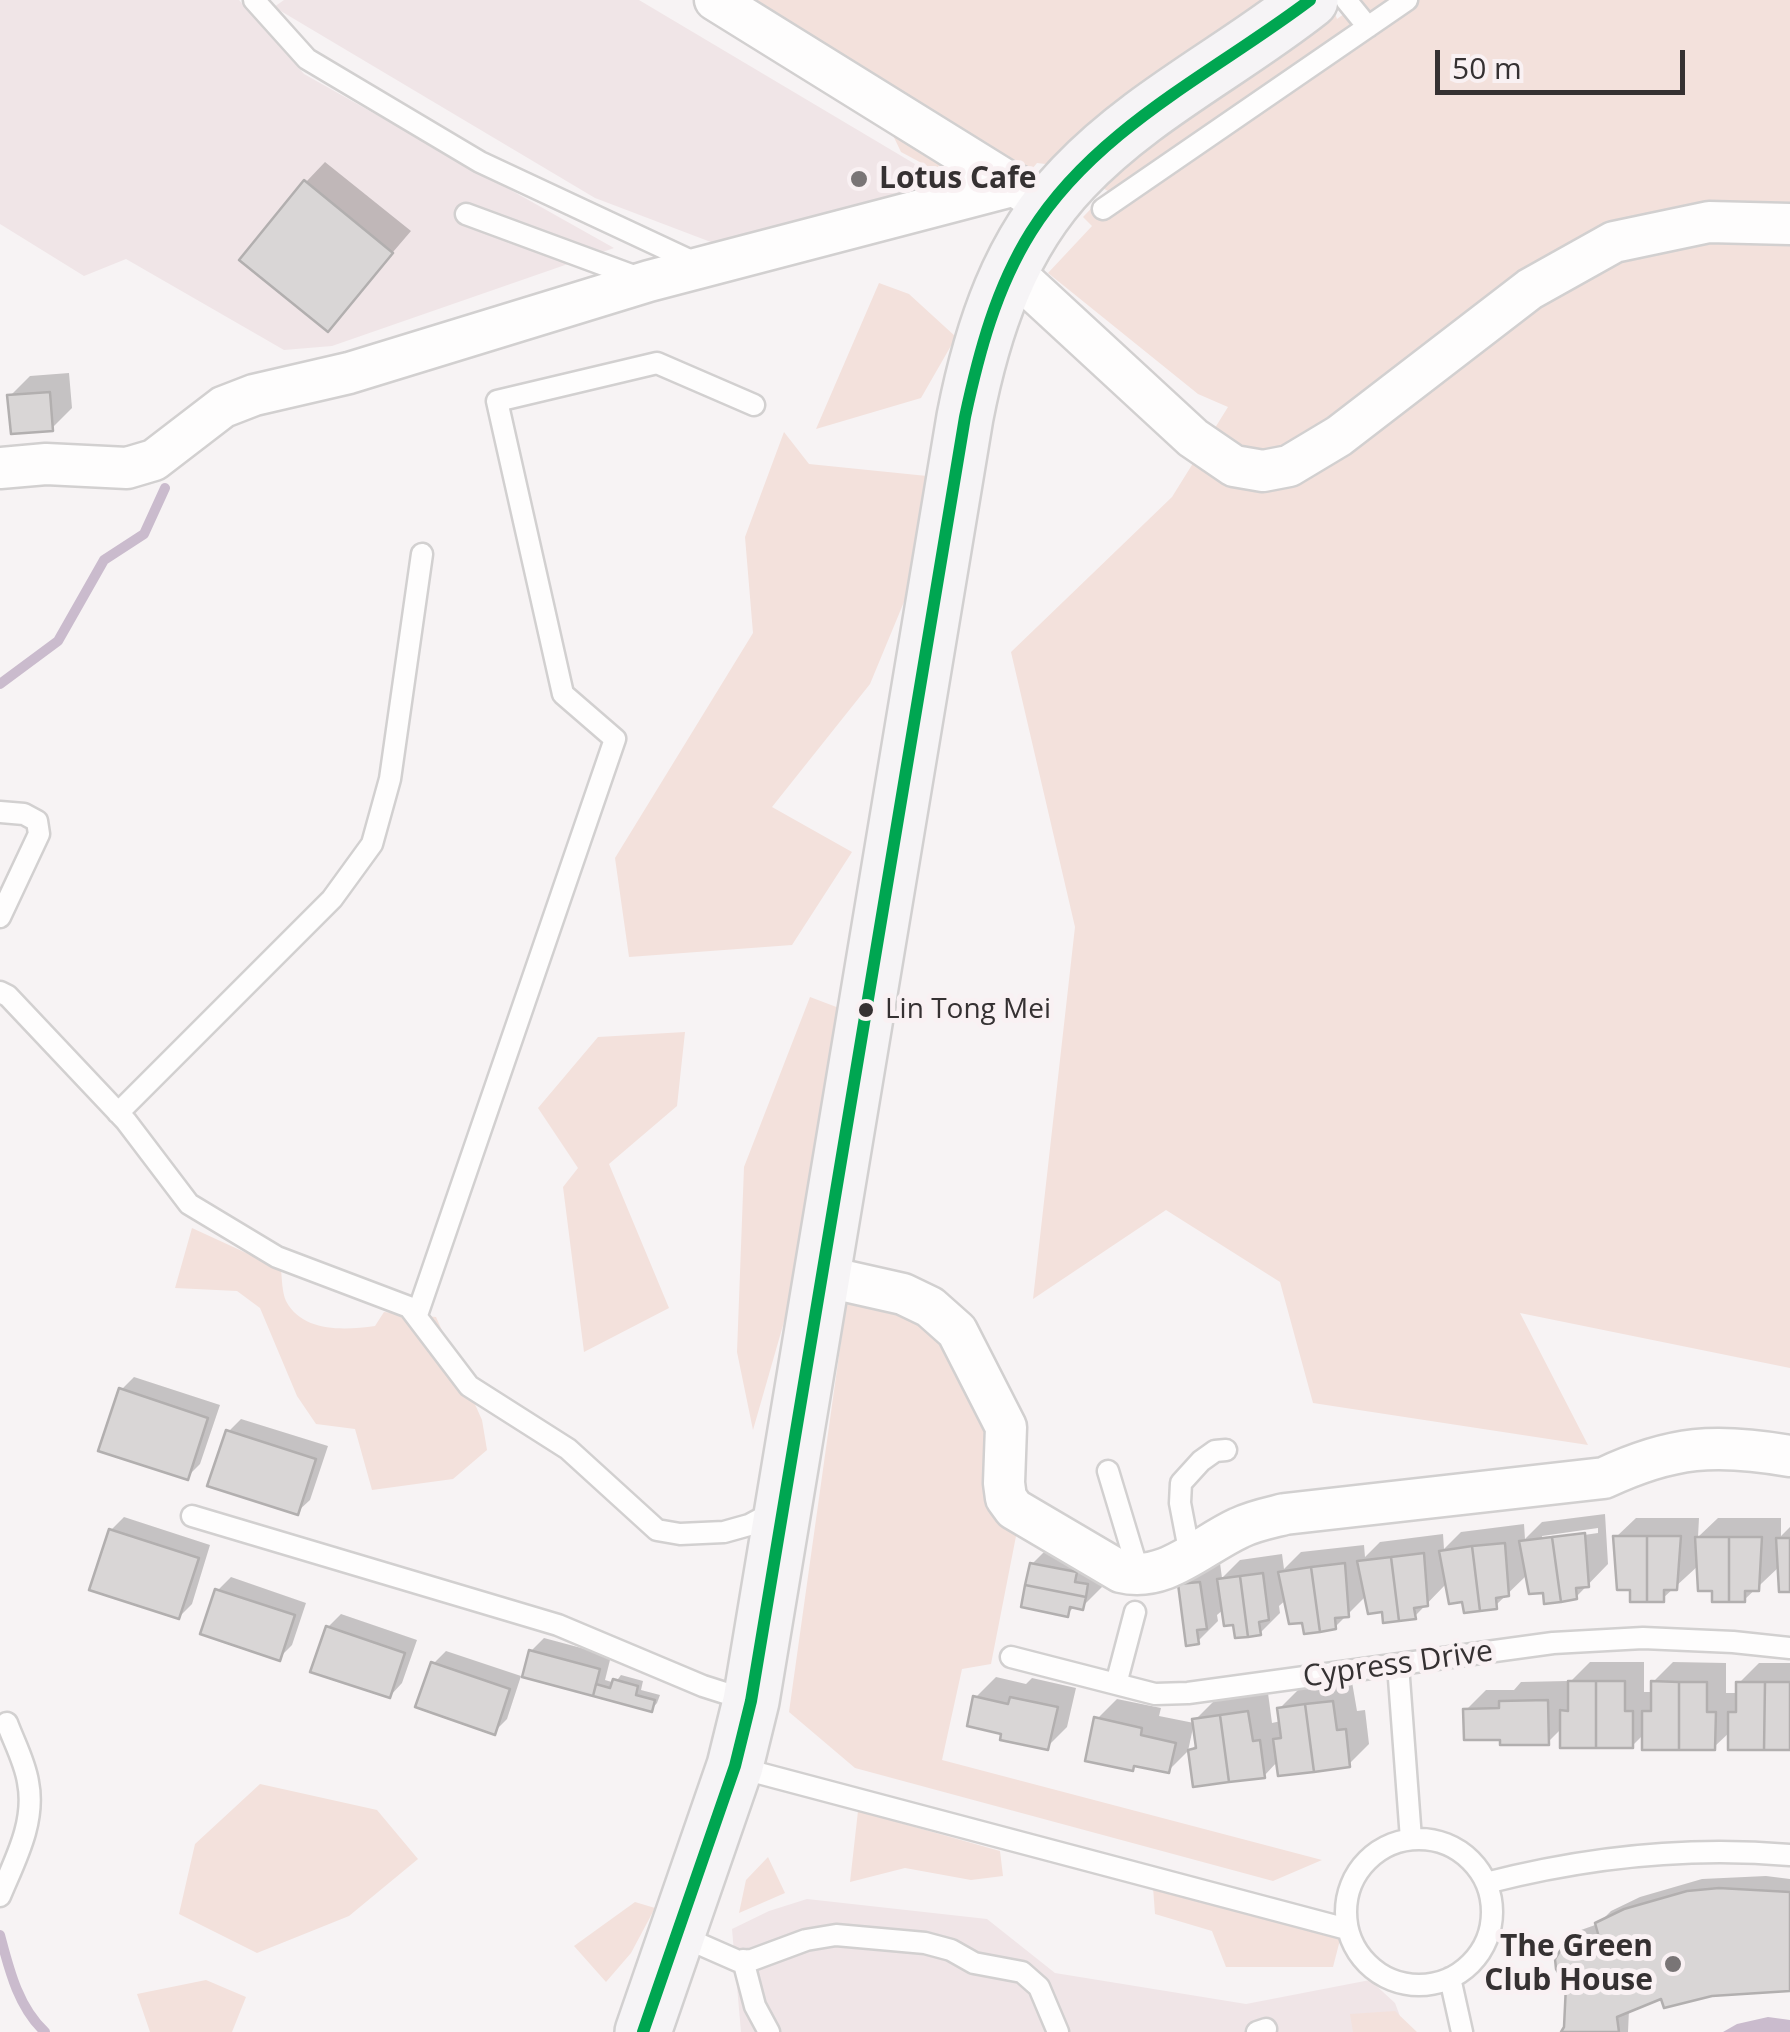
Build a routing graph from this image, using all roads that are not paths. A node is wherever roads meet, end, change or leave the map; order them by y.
1 (254, 0) edge
2 (715, 0) edge
3 (1310, 0) edge
4 (1346, 0) edge
5 (1406, 0) edge
6 (1368, 27) junction
7 (1031, 198) junction
8 (1103, 209) dead end
9 (466, 214) dead end
10 (1790, 224) edge
11 (706, 268) junction
12 (1010, 270) junction
13 (649, 282) junction
14 (754, 405) dead end
15 (0, 468) edge
16 (422, 554) dead end
17 (0, 812) edge
18 (0, 917) edge
19 (0, 992) edge
20 (118, 1113) junction
21 (824, 1276) junction
22 (417, 1315) junction
23 (1226, 1450) dead end
24 (1790, 1456) edge
25 (1108, 1471) dead end
26 (785, 1506) junction
27 (192, 1516) dead end
28 (1190, 1555) junction
29 (1138, 1594) junction
30 (1790, 1648) edge
31 (1011, 1657) dead end
32 (1398, 1665) junction
33 (1116, 1684) junction
34 (751, 1701) junction
35 (6, 1723) dead end
36 (734, 1766) junction
37 (1411, 1839) junction
38 (1790, 1855) edge
39 (1486, 1883) junction
40 (0, 1896) edge
41 (1347, 1929) junction
42 (676, 1934) junction
43 (743, 1960) junction
44 (1450, 1978) junction
45 (644, 2032) edge
46 (768, 2032) edge
47 (1058, 2032) edge
48 (1462, 2032) edge

1 - 11 lane
2 - 7 street
3 - 7 main road
4 - 6 lane
5 - 6 lane
6 - 8 lane
7 - 11 street
7 - 12 main road
9 - 13 lane
10 - 12 street
11 - 13 street
12 - 21 main road
13 - 15 street
14 - 22 lane
16 - 20 lane
17 - 18 lane
19 - 20 lane
20 - 22 lane
21 - 26 main road
21 - 29 street
22 - 26 lane
23 - 28 lane
24 - 28 street
25 - 29 lane
26 - 34 main road
27 - 34 lane
28 - 29 street
29 - 33 lane
30 - 32 lane, Cypress Drive
31 - 33 lane, Cypress Drive
32 - 33 lane, Cypress Drive
32 - 37 lane
34 - 36 main road
35 - 40 lane
36 - 41 lane
36 - 42 main road
37 - 39 lane
37 - 41 lane
38 - 39 lane
39 - 44 lane
41 - 44 lane
42 - 43 lane
42 - 45 main road
43 - 46 lane
43 - 47 lane
44 - 48 lane

